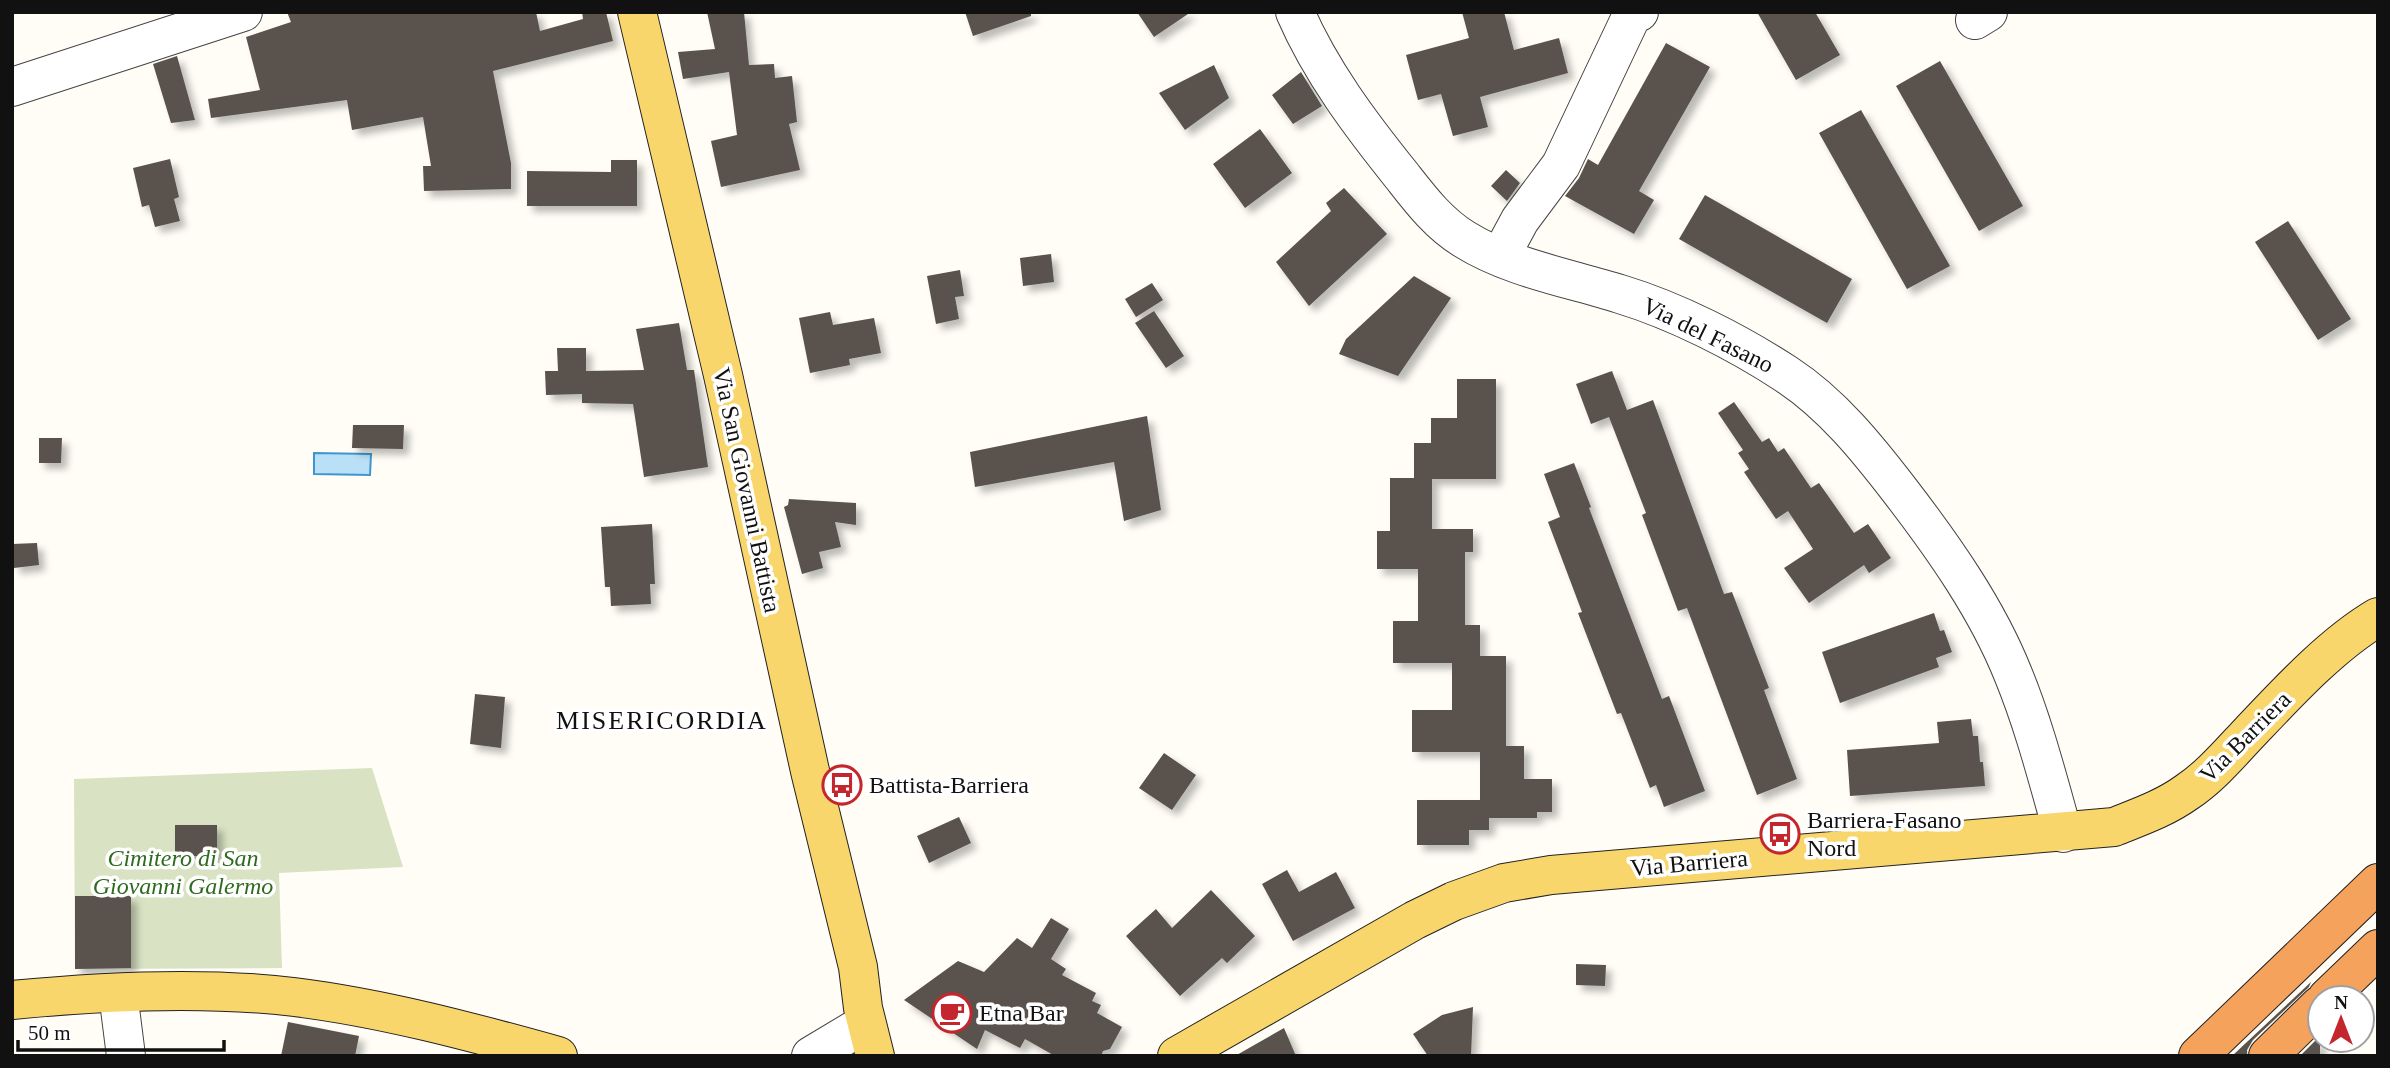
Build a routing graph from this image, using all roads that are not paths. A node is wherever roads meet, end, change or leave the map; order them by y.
1 (243, 12) edge
2 (637, 12) edge
3 (1295, 12) edge
4 (1639, 12) edge
5 (16, 88) edge
6 (1500, 257) junction
7 (2378, 617) edge
8 (2063, 832) junction
9 (2378, 883) edge
10 (2378, 948) edge
11 (858, 967) junction
12 (2341, 984) edge
13 (118, 993) junction
14 (12, 1000) edge
15 (2306, 1019) edge
16 (871, 1046) edge
17 (126, 1056) edge
18 (558, 1056) edge
19 (811, 1056) edge
20 (1177, 1056) edge
21 (2198, 1056) edge
22 (2268, 1056) edge

1 - 5 street
2 - 11 main road, Via San Giovanni Battista
3 - 6 street, Via del Fasano
4 - 6 street
6 - 8 street, Via del Fasano
7 - 8 main road, Via Barriera
8 - 20 main road, Via Barriera
9 - 21 highway
10 - 12 highway
11 - 16 main road
11 - 16 main road
13 - 14 main road
13 - 17 street
13 - 18 main road
15 - 22 highway
16 - 19 street

